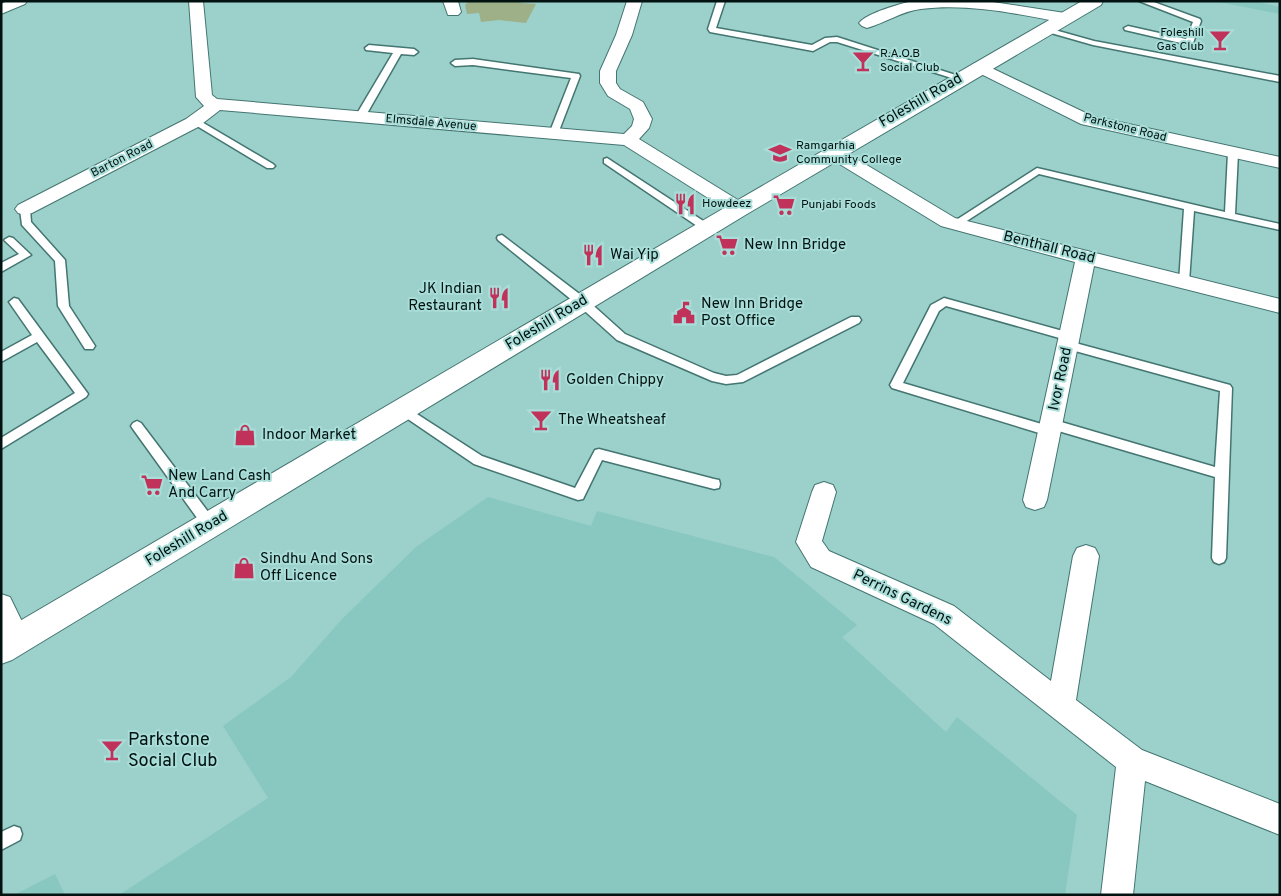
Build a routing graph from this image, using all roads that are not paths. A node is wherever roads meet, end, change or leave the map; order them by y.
1 (20, 1) edge
2 (196, 1) edge
3 (635, 1) edge
4 (721, 1) edge
5 (1095, 1) edge
6 (1143, 1) edge
7 (1, 10) edge
8 (1065, 18) junction
9 (867, 23) dead end
10 (1128, 28) dead end
11 (1047, 29) junction
12 (369, 48) dead end
13 (398, 51) junction
14 (414, 52) dead end
15 (455, 63) dead end
16 (979, 68) junction
17 (961, 78) junction
18 (1280, 79) edge
19 (216, 104) junction
20 (360, 117) junction
21 (195, 121) junction
22 (554, 134) junction
23 (628, 140) junction
24 (834, 153) junction
25 (1233, 153) junction
26 (607, 161) dead end
27 (1280, 163) edge
28 (270, 166) dead end
29 (1189, 206) junction
30 (739, 208) junction
31 (25, 209) joint
32 (1230, 216) junction
33 (955, 224) junction
34 (1280, 227) edge
35 (707, 228) junction
36 (502, 238) dead end
37 (9, 240) dead end
38 (1086, 258) junction
39 (1, 268) edge
40 (1184, 282) junction
41 (14, 302) dead end
42 (582, 302) junction
43 (1280, 306) edge
44 (855, 320) dead end
45 (39, 336) junction
46 (1069, 341) junction
47 (89, 346) dead end
48 (1, 358) edge
49 (403, 410) junction
50 (137, 426) dead end
51 (1050, 428) junction
52 (1, 444) edge
53 (1221, 474) junction
54 (714, 484) dead end
55 (824, 492) dead end
56 (1035, 500) dead end
57 (210, 525) junction
58 (1086, 556) dead end
59 (1219, 558) dead end
60 (1, 606) edge
61 (9, 644) edge
62 (1061, 705) junction
63 (1132, 761) junction
64 (1280, 820) edge
65 (1117, 895) edge

1 - 7 street
2 - 19 street
3 - 23 street
4 - 17 lane
5 - 8 main road, Foleshill Road
6 - 10 lane
8 - 9 street
8 - 11 main road, Foleshill Road
11 - 16 main road, Foleshill Road
11 - 18 lane
12 - 13 lane
13 - 14 lane
13 - 20 lane
15 - 22 lane
16 - 17 main road, Foleshill Road
16 - 25 street, Parkstone Road
17 - 24 main road, Foleshill Road
19 - 20 street, Elmsdale Avenue
19 - 21 street, Barton Road
20 - 22 street, Elmsdale Avenue
21 - 28 lane
21 - 31 street, Barton Road
22 - 23 street, Elmsdale Avenue
23 - 30 street, Elmsdale Avenue
24 - 30 main road, Foleshill Road
24 - 33 street, Benthall Road
25 - 27 street, Parkstone Road
25 - 32 lane
26 - 35 lane
29 - 32 lane
29 - 33 lane
29 - 40 lane
30 - 35 main road, Foleshill Road
31 - 47 lane
32 - 34 lane
33 - 38 street, Benthall Road
35 - 42 main road, Foleshill Road
36 - 42 lane
37 - 39 lane
38 - 40 street, Benthall Road
38 - 46 street, Ivor Road
40 - 43 street, Benthall Road
41 - 45 lane
42 - 44 lane
42 - 49 main road, Foleshill Road
45 - 48 lane
45 - 52 lane
46 - 51 street, Ivor Road
46 - 51 lane
46 - 53 lane
49 - 54 lane
49 - 57 main road, Foleshill Road
50 - 57 lane
51 - 53 lane
51 - 56 street, Ivor Road
53 - 59 lane
55 - 62 street, Perrins Gardens
57 - 61 main road, Foleshill Road
58 - 62 street
60 - 61 street
62 - 63 street, Perrins Gardens
63 - 64 street, Perrins Gardens
63 - 65 street

